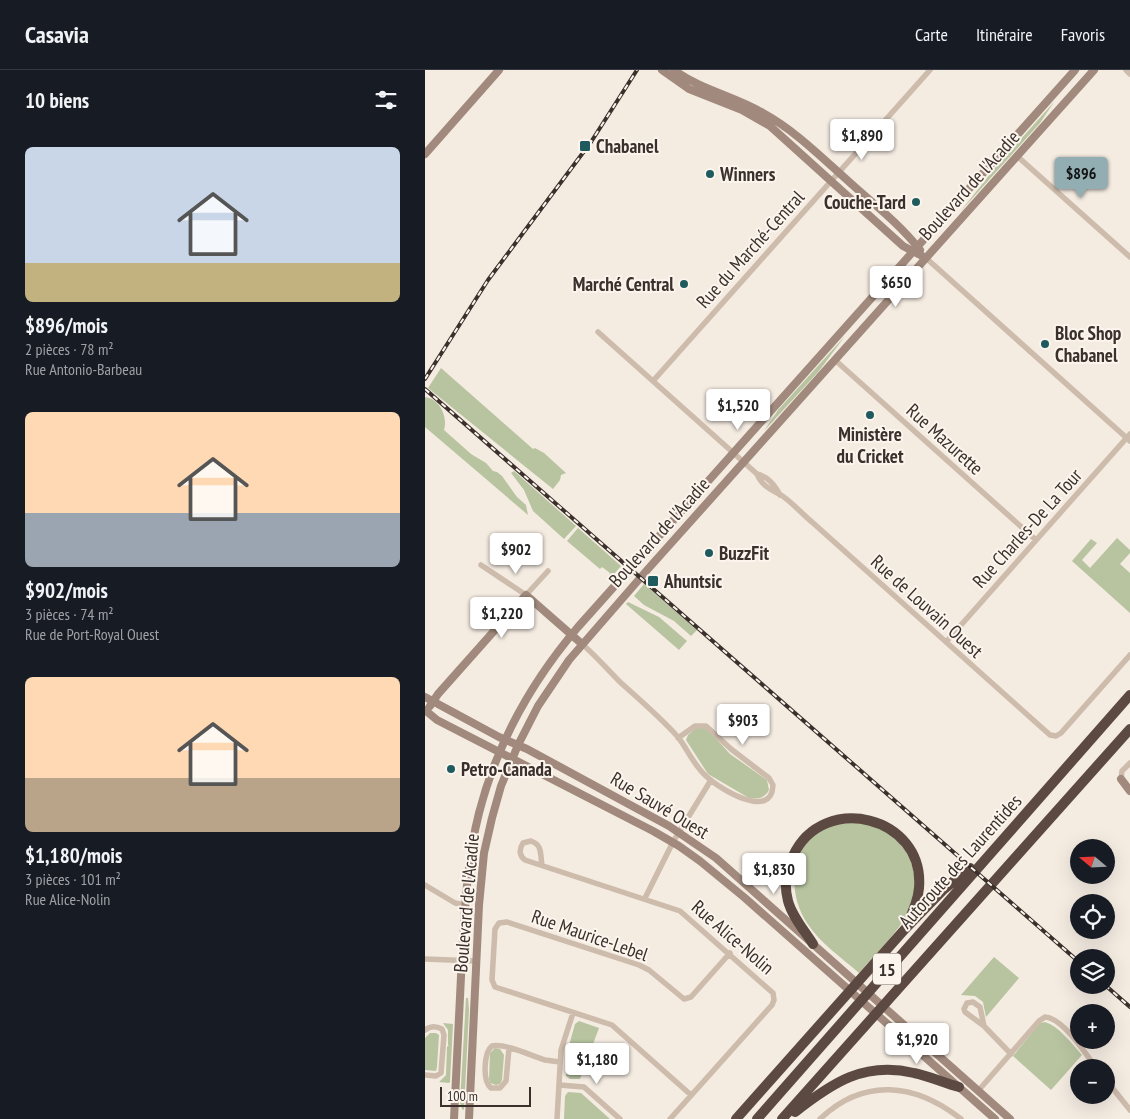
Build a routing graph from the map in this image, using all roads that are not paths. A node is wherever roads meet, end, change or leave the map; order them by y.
1 (499, 70) edge
2 (662, 70) edge
3 (674, 70) edge
4 (929, 70) edge
5 (1075, 70) edge
6 (1094, 70) edge
7 (1126, 70) edge
8 (1130, 74) edge
9 (425, 154) edge
10 (1017, 156) junction
11 (838, 172) junction
12 (831, 181) junction
13 (915, 249) junction
14 (1130, 257) edge
15 (926, 258) junction
16 (598, 332) dead end
17 (835, 360) junction
18 (653, 381) junction
19 (1129, 437) edge
20 (733, 453) junction
21 (743, 462) junction
22 (1036, 540) junction
23 (481, 565) dead end
24 (548, 571) dead end
25 (526, 595) junction
26 (572, 635) junction
27 (946, 642) junction
28 (582, 644) junction
29 (1130, 654) edge
30 (1130, 695) edge
31 (425, 697) edge
32 (433, 701) junction
33 (426, 711) edge
34 (1130, 729) edge
35 (678, 738) junction
36 (505, 739) junction
37 (518, 745) junction
38 (500, 752) junction
39 (512, 759) junction
40 (1130, 763) edge
41 (1121, 779) joint
42 (711, 780) junction
43 (1130, 791) edge
44 (679, 832) junction
45 (673, 842) junction
46 (989, 854) junction
47 (542, 865) junction
48 (425, 885) edge
49 (645, 898) junction
50 (465, 905) junction
51 (905, 929) junction
52 (813, 944) junction
53 (730, 953) junction
54 (425, 959) edge
55 (462, 960) junction
56 (476, 961) junction
57 (573, 1012) junction
58 (984, 1026) dead end
59 (425, 1030) edge
60 (509, 1048) junction
61 (1011, 1054) junction
62 (1089, 1059) edge
63 (560, 1062) junction
64 (425, 1075) edge
65 (559, 1085) junction
66 (959, 1086) junction
67 (978, 1091) junction
68 (1115, 1091) edge
69 (691, 1095) junction
70 (1130, 1110) edge
71 (454, 1119) edge
72 (469, 1119) edge
73 (557, 1119) edge
74 (621, 1119) edge
75 (670, 1119) edge
76 (736, 1119) edge
77 (757, 1119) edge
78 (784, 1119) edge
79 (820, 1119) edge
80 (961, 1119) edge
81 (995, 1119) edge
82 (1010, 1119) edge

1 - 9 main road
2 - 12 main road
3 - 11 main road
4 - 11 street, Rue du Marché-Central
5 - 13 main road, Boulevard de l'Acadie
6 - 10 main road, Boulevard de l'Acadie
7 - 8 street
10 - 14 street
10 - 15 main road, Boulevard de l'Acadie
11 - 12 street, Rue du Marché-Central
11 - 13 main road
12 - 13 main road
12 - 18 street, Rue du Marché-Central
13 - 15 main road
13 - 20 main road, Boulevard de l'Acadie
15 - 17 main road, Boulevard de l'Acadie
15 - 19 street
16 - 18 street, Rue de Louvain Ouest
17 - 21 main road, Boulevard de l'Acadie
17 - 22 street, Rue Mazurette
18 - 20 street, Rue de Louvain Ouest
19 - 22 street, Rue Charles-De La Tour
20 - 21 street, Rue de Louvain Ouest
20 - 26 main road, Boulevard de l'Acadie
21 - 27 street, Rue de Louvain Ouest
21 - 28 main road, Boulevard de l'Acadie
22 - 27 street, Rue Charles-De La Tour
23 - 25 street
24 - 25 street
25 - 26 main road
25 - 32 main road
26 - 28 main road
26 - 36 main road, Boulevard de l'Acadie
27 - 29 street, Rue de Louvain Ouest
28 - 35 street
28 - 37 main road, Boulevard de l'Acadie
30 - 46 highway, Autoroute des Laurentides / 15
31 - 32 main road, Rue Sauvé Ouest
32 - 33 main road
32 - 36 main road, Rue Sauvé Ouest
33 - 38 main road, Rue Sauvé Ouest
34 - 78 highway, Autoroute des Laurentides / 15
35 - 42 street
35 - 42 street
36 - 37 main road, Rue Sauvé Ouest
36 - 38 main road, Boulevard de l'Acadie
37 - 39 main road, Boulevard de l'Acadie
37 - 44 main road, Rue Sauvé Ouest
38 - 39 main road, Rue Sauvé Ouest
38 - 50 main road, Boulevard de l'Acadie
39 - 45 main road, Rue Sauvé Ouest
39 - 56 main road, Boulevard de l'Acadie
40 - 41 street
41 - 43 main road
42 - 44 street
44 - 45 street
44 - 52 main road, Rue Sauvé Ouest
45 - 49 street
45 - 66 main road, Rue Sauvé Ouest
46 - 51 highway
46 - 77 highway, Autoroute des Laurentides / 15
47 - 47 street, Rue Alice-Nolin
47 - 49 street, Rue Alice-Nolin
48 - 50 street
49 - 53 street, Rue Alice-Nolin
50 - 55 main road, Boulevard de l'Acadie
51 - 52 highway
51 - 76 highway
52 - 67 main road, Rue Sauvé Ouest
53 - 57 street, Rue Maurice-Lebel
53 - 69 street, Rue Alice-Nolin
54 - 55 street
55 - 56 street
55 - 71 main road, Boulevard de l'Acadie
56 - 72 main road, Boulevard de l'Acadie
57 - 63 street
57 - 69 street
58 - 61 street
59 - 64 street
60 - 60 street
60 - 63 street
61 - 62 street
61 - 67 street
63 - 65 street
65 - 73 street
65 - 74 street
66 - 78 highway
66 - 81 main road, Rue Sauvé Ouest
67 - 82 main road, Rue Sauvé Ouest
68 - 70 street
69 - 75 street, Rue Alice-Nolin
79 - 80 street

